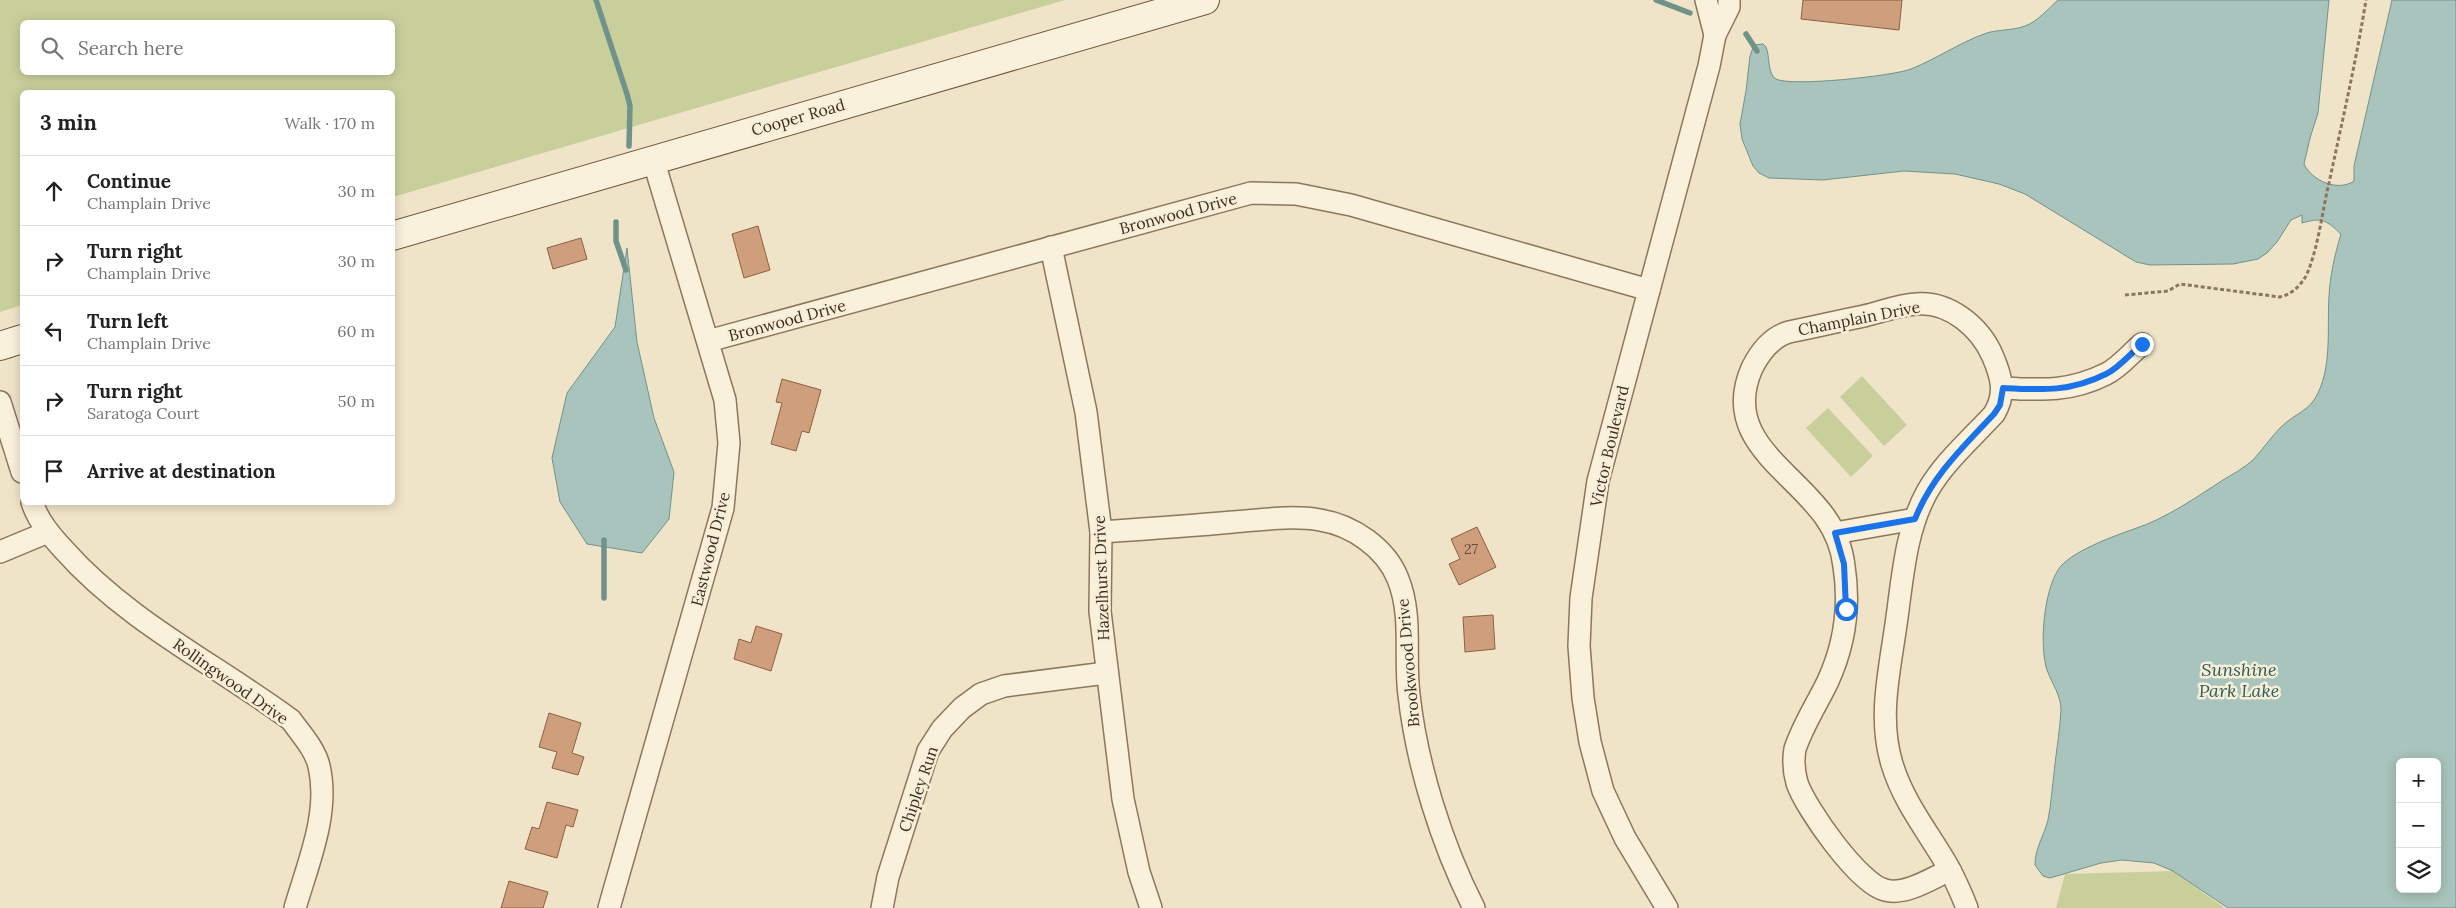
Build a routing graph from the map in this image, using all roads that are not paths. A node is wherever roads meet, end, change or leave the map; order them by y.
1 (1205, 0) edge
2 (1706, 0) edge
3 (1729, 0) edge
4 (1714, 35) junction
5 (653, 159) junction
6 (395, 235) edge
7 (1051, 247) junction
8 (1649, 290) junction
9 (20, 340) edge
10 (708, 341) junction
11 (2142, 344) dead end
12 (0, 346) edge
13 (2003, 388) junction
14 (0, 402) edge
15 (20, 466) edge
16 (34, 505) edge
17 (1915, 519) junction
18 (48, 532) junction
19 (1101, 532) junction
20 (1835, 533) junction
21 (0, 552) edge
22 (1106, 673) junction
23 (1950, 870) junction
24 (295, 908) edge
25 (609, 908) edge
26 (882, 908) edge
27 (1151, 908) edge
28 (1474, 908) edge
29 (1667, 908) edge
30 (1968, 908) edge

1 - 5 street, Cooper Road
2 - 4 street, Victor Boulevard
3 - 4 street, Victor Boulevard
4 - 8 street, Victor Boulevard
5 - 6 street, Cooper Road
5 - 10 street, Eastwood Drive
7 - 8 street, Bronwood Drive
7 - 10 street, Bronwood Drive
7 - 19 street, Hazelhurst Drive
8 - 29 street, Victor Boulevard
9 - 12 street
10 - 25 street, Eastwood Drive
11 - 13 street
13 - 17 street
13 - 20 street, Champlain Drive
14 - 15 street
16 - 18 street, Rollingwood Drive
17 - 20 street
17 - 23 street
18 - 21 street
18 - 24 street, Rollingwood Drive
19 - 22 street, Hazelhurst Drive
19 - 28 street, Brookwood Drive
20 - 23 street, Champlain Drive
22 - 26 street, Chipley Run
22 - 27 street, Hazelhurst Drive
23 - 30 street

